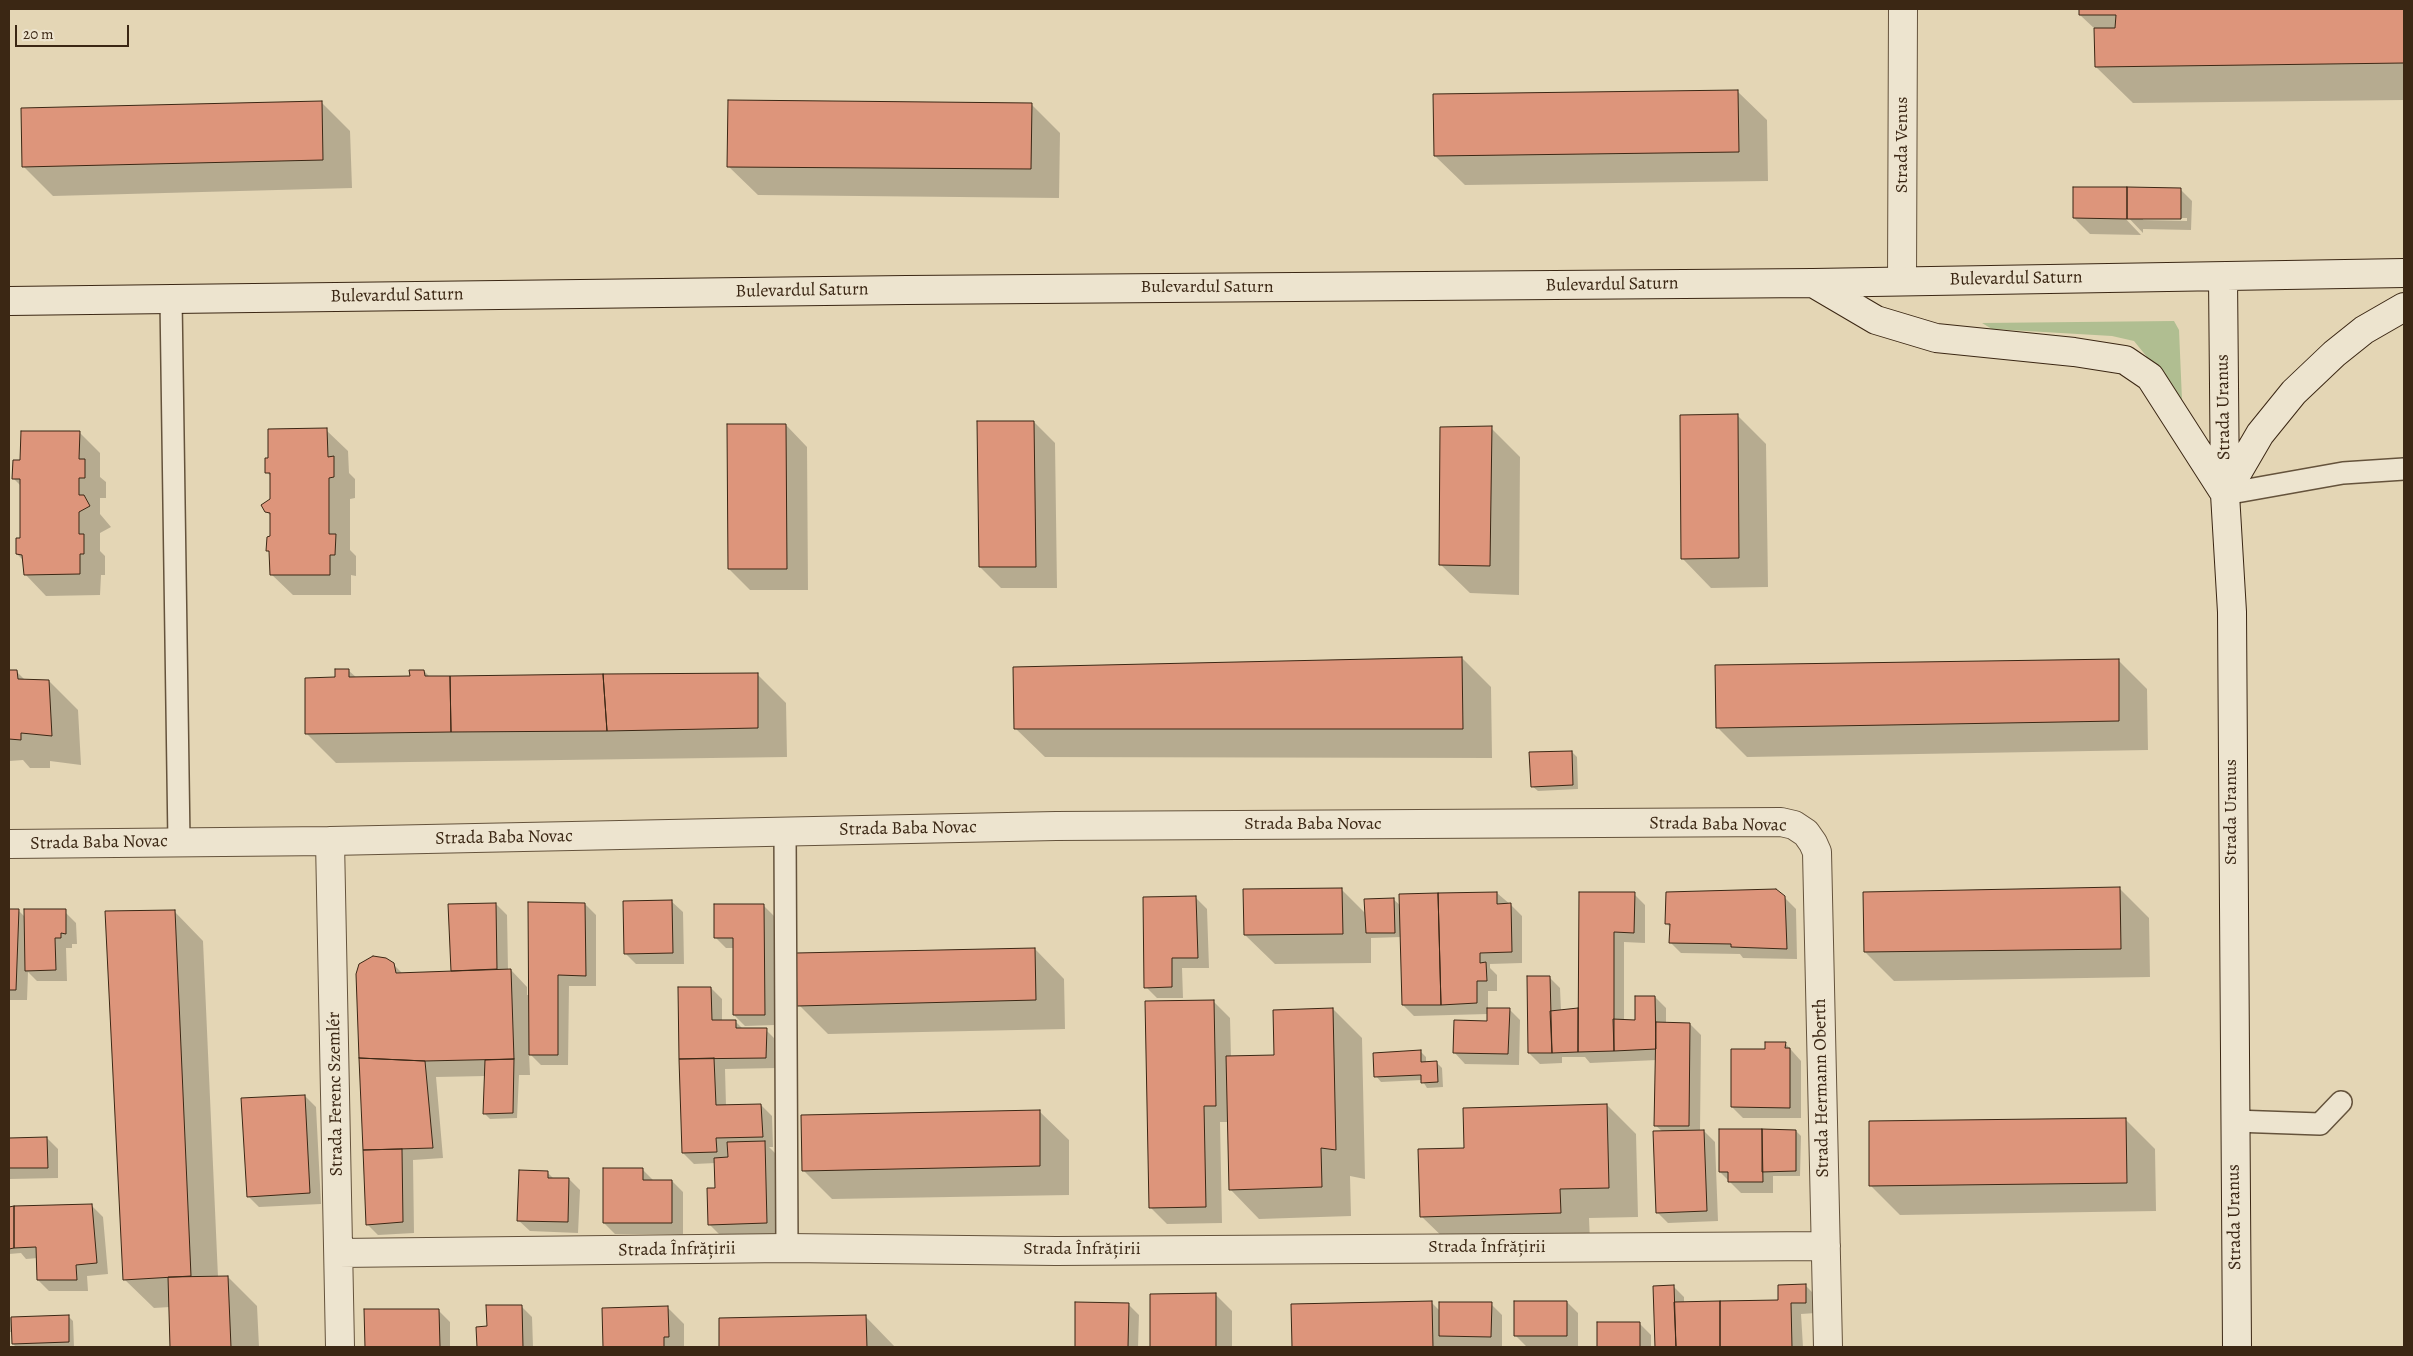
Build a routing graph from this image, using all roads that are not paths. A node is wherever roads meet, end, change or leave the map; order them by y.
1 (1903, 9) edge
2 (2404, 273) edge
3 (2223, 277) junction
4 (1902, 281) junction
5 (1812, 283) junction
6 (172, 299) junction
7 (9, 301) edge
8 (2404, 307) edge
9 (2404, 469) edge
10 (2225, 494) junction
11 (785, 832) junction
12 (1806, 833) joint
13 (330, 841) junction
14 (179, 842) junction
15 (9, 844) edge
16 (2341, 1102) dead end
17 (2234, 1121) junction
18 (1826, 1246) junction
19 (787, 1248) junction
20 (339, 1253) junction
21 (340, 1347) edge
22 (1828, 1347) edge
23 (2237, 1347) edge

1 - 4 street, Strada Venus
2 - 3 street, Bulevardul Saturn
3 - 4 street, Bulevardul Saturn
3 - 10 street, Strada Uranus
4 - 5 street, Bulevardul Saturn
5 - 6 street, Bulevardul Saturn
5 - 10 street
6 - 7 street, Bulevardul Saturn
6 - 14 lane
8 - 10 street
9 - 10 lane
10 - 17 street, Strada Uranus
11 - 12 street, Strada Baba Novac
11 - 13 street, Strada Baba Novac
11 - 19 lane
12 - 18 street, Strada Hermann Oberth
13 - 14 street, Strada Baba Novac
13 - 20 street, Strada Ferenc Szemlér
14 - 15 street, Strada Baba Novac
16 - 17 lane
17 - 23 street, Strada Uranus
18 - 19 street, Strada Înfrățirii
18 - 22 street, Strada Hermann Oberth
19 - 20 street, Strada Înfrățirii
20 - 21 street, Strada Ferenc Szemlér

